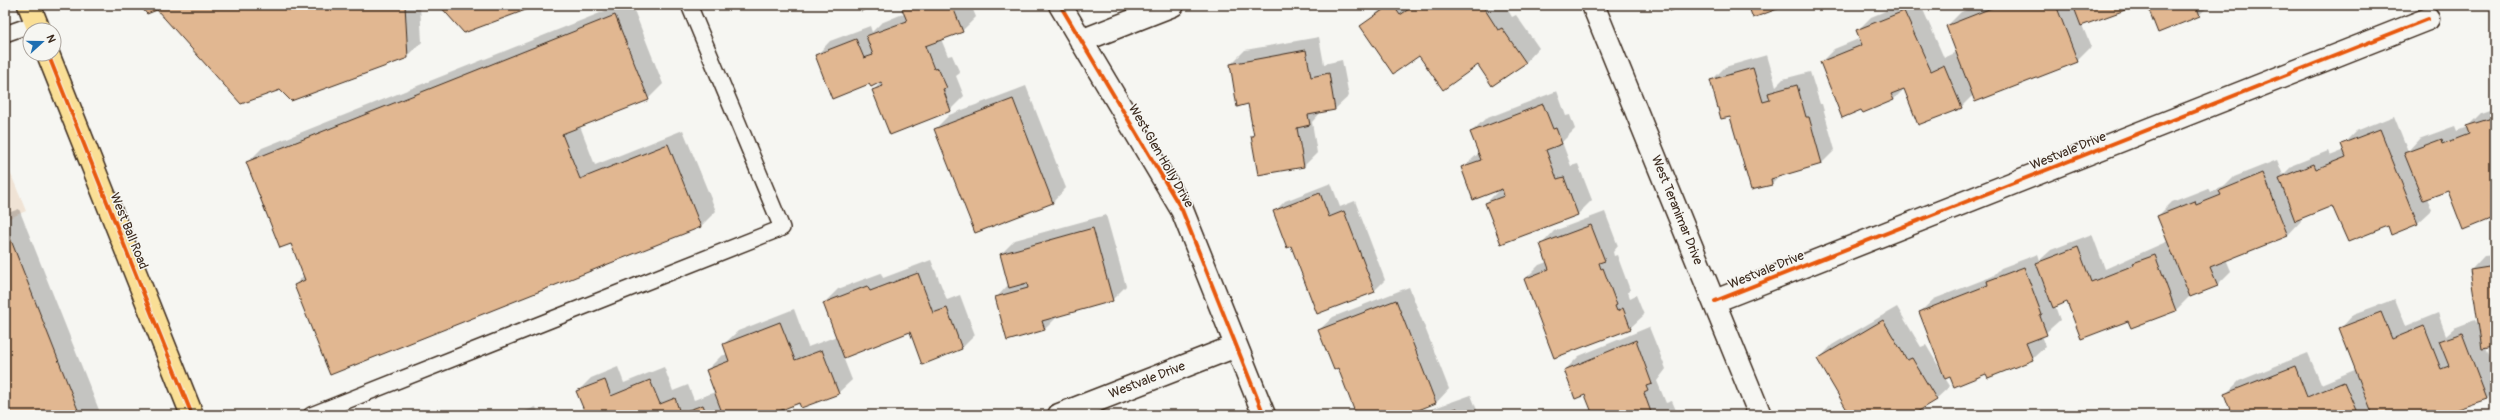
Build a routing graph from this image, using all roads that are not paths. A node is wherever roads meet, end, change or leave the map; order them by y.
1 (689, 5) edge
2 (1060, 5) edge
3 (1173, 5) edge
4 (1593, 5) edge
5 (34, 19) edge
6 (2428, 19) dead end
7 (5, 34) edge
8 (1081, 41) junction
9 (51, 62) edge
10 (1715, 301) junction
11 (1236, 346) junction
12 (192, 415) edge
13 (311, 415) edge
14 (1059, 415) edge
15 (1264, 415) edge
16 (1760, 415) edge

1 - 13 lane
2 - 8 street, West Glen Holly Drive
3 - 8 street
4 - 10 street, West Teranimar Drive
5 - 7 lane
6 - 10 street, Westvale Drive
8 - 11 street, West Glen Holly Drive
9 - 12 main road, West Ball Road
10 - 16 street, West Teranimar Drive
11 - 14 street, Westvale Drive
11 - 15 street, West Glen Holly Drive

